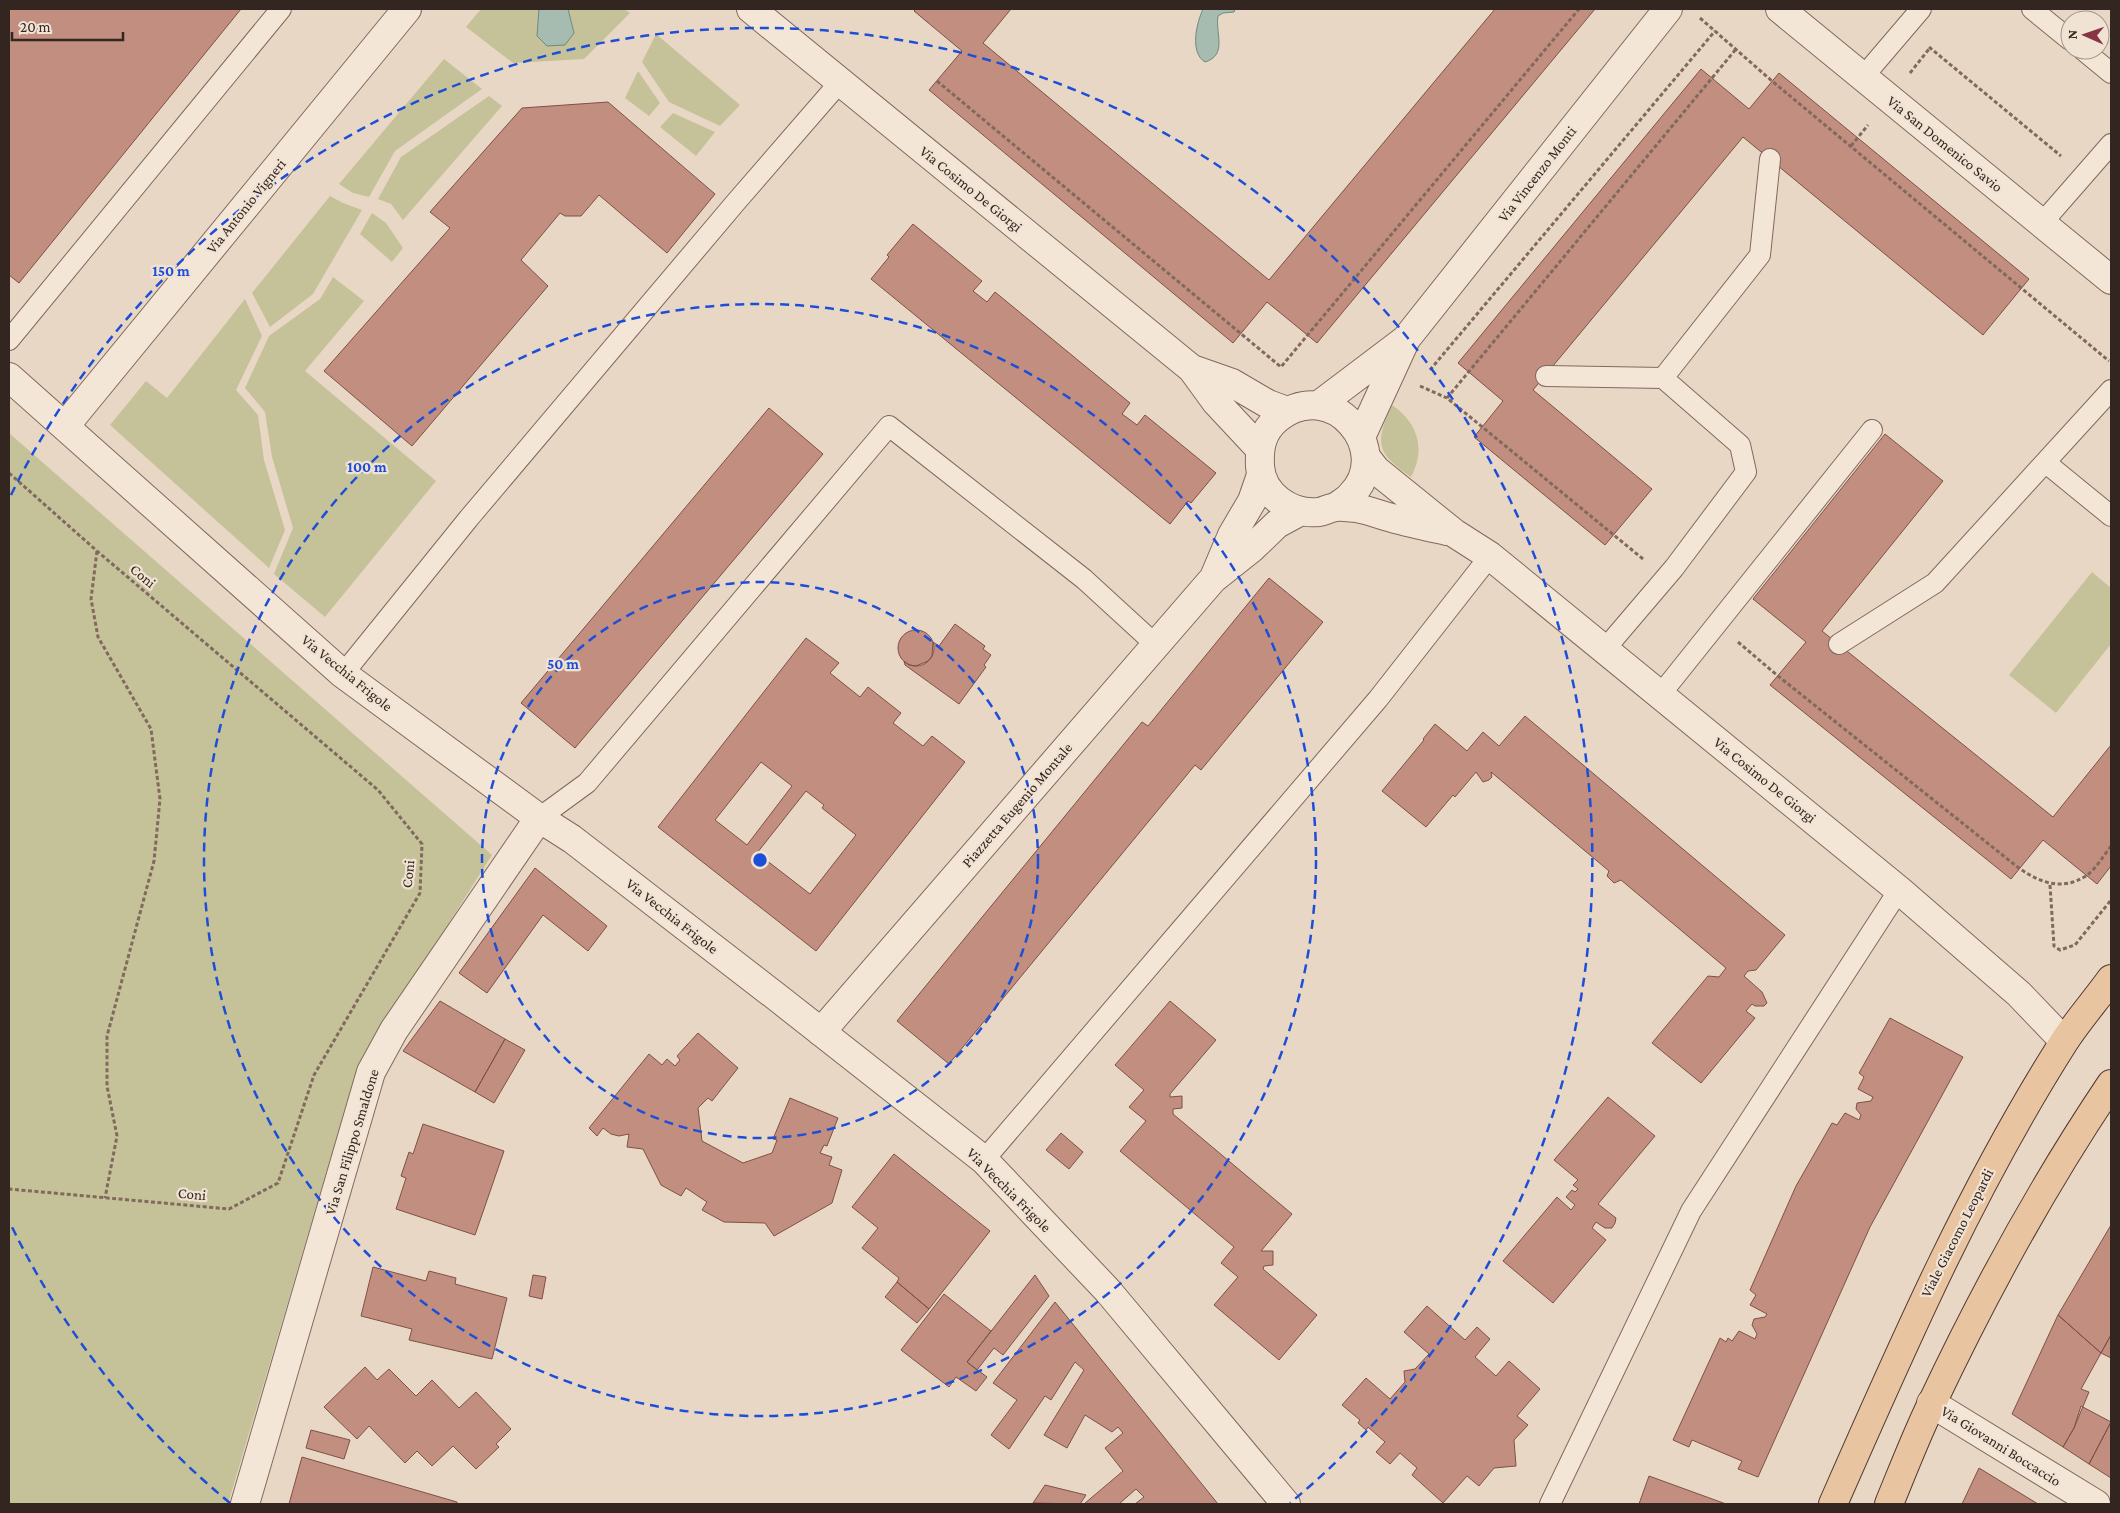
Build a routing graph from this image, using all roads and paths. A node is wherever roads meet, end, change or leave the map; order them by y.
1 (281, 9) edge
2 (407, 9) edge
3 (751, 9) edge
4 (1580, 9) edge
5 (1668, 9) edge
6 (1780, 9) edge
7 (1920, 9) edge
8 (2032, 9) edge
9 (1696, 14) dead end
10 (1906, 26) junction
11 (1714, 31) junction
12 (2060, 32) edge
13 (1736, 49) junction
14 (2095, 60) edge
15 (2111, 73) edge
16 (1863, 77) junction
17 (937, 81) dead end
18 (840, 82) junction
19 (1858, 138) dead end
20 (2111, 144) edge
21 (1851, 146) junction
22 (1770, 159) dead end
23 (2084, 175) junction
24 (2042, 223) junction
25 (2111, 280) edge
26 (1406, 339) junction
27 (9, 340) edge
28 (2111, 363) edge
29 (1192, 369) junction
30 (1546, 376) dead end
31 (1424, 377) dead end
32 (9, 378) edge
33 (1663, 378) junction
34 (1418, 384) dead end
35 (2111, 390) edge
36 (1447, 398) junction
37 (1319, 405) junction
38 (1287, 411) junction
39 (65, 426) junction
40 (1872, 430) dead end
41 (1363, 447) junction
42 (1259, 448) junction
43 (2046, 463) junction
44 (9, 473) edge
45 (1261, 475) junction
46 (1336, 507) junction
47 (1301, 511) junction
48 (2111, 516) edge
49 (1454, 533) junction
50 (1614, 534) dead end
51 (97, 551) junction
52 (1490, 556) junction
53 (1213, 579) junction
54 (1839, 644) dead end
55 (1156, 645) junction
56 (1605, 649) junction
57 (343, 674) junction
58 (1778, 676) dead end
59 (1660, 695) junction
60 (539, 818) junction
61 (2111, 846) edge
62 (2050, 885) junction
63 (1899, 890) junction
64 (2111, 900) edge
65 (2111, 979) edge
66 (822, 1032) junction
67 (2064, 1041) junction
68 (2111, 1084) edge
69 (984, 1160) junction
70 (9, 1189) edge
71 (104, 1198) junction
72 (1932, 1403) junction
73 (244, 1504) edge
74 (1286, 1504) edge
75 (1550, 1504) edge
76 (1833, 1504) edge
77 (1889, 1504) edge
78 (2096, 1504) edge

1 - 27 lane
2 - 39 street, Via Antonio Vigneri
3 - 18 street, Via Cosimo De Giorgi
4 - 17 path
5 - 26 street, Via Vincenzo Monti
6 - 16 street, Via San Domenico Savio
7 - 10 lane
8 - 12 lane
9 - 11 path
10 - 16 lane
10 - 23 path
11 - 13 path
11 - 31 path
13 - 21 path
13 - 36 path
14 - 15 lane
16 - 24 street, Via San Domenico Savio
18 - 29 street, Via Cosimo De Giorgi
18 - 57 lane
19 - 21 path
20 - 23 lane
21 - 28 path
22 - 33 lane
23 - 24 lane
24 - 25 street, Via San Domenico Savio
26 - 37 street, Via Vincenzo Monti
26 - 41 street, Via Vincenzo Monti
29 - 38 street, Via Cosimo De Giorgi
29 - 42 street, Via Cosimo De Giorgi
30 - 33 lane
32 - 39 street, Via Vecchia Frigole
33 - 56 lane
34 - 36 path
35 - 43 lane
36 - 50 path
37 - 38 street, Via Cosimo De Giorgi
37 - 41 street, Via Cosimo De Giorgi
38 - 42 street, Via Cosimo De Giorgi
39 - 57 street, Via Vecchia Frigole
40 - 59 lane
41 - 46 street
41 - 49 street, Via Cosimo De Giorgi
42 - 45 street, Via Cosimo De Giorgi
43 - 48 lane
43 - 54 lane
44 - 51 path, Coni
45 - 47 street, Via Cosimo De Giorgi
45 - 53 street, Piazzetta Eugenio Montale
46 - 47 street, Via Cosimo De Giorgi
46 - 49 street, Via Cosimo De Giorgi
47 - 53 street, Piazzetta Eugenio Montale
49 - 52 street, Via Cosimo De Giorgi
51 - 71 path
51 - 71 path, Coni
52 - 56 street, Via Cosimo De Giorgi
52 - 69 lane
53 - 55 street, Piazzetta Eugenio Montale
55 - 60 lane
55 - 66 street, Piazzetta Eugenio Montale
56 - 59 street, Via Cosimo De Giorgi
57 - 60 street, Via Vecchia Frigole
58 - 62 path
59 - 63 street, Via Cosimo De Giorgi
60 - 66 street, Via Vecchia Frigole
60 - 73 street, Via San Filippo Smaldone
61 - 62 path
62 - 64 path
63 - 67 street, Via Cosimo De Giorgi
63 - 75 lane
65 - 67 main road, Viale Giacomo Leopardi
66 - 69 street, Via Vecchia Frigole
67 - 76 main road, Viale Giacomo Leopardi
68 - 72 main road
69 - 74 street, Via Vecchia Frigole
70 - 71 path, Coni
72 - 77 main road
72 - 78 street, Via Giovanni Boccaccio

